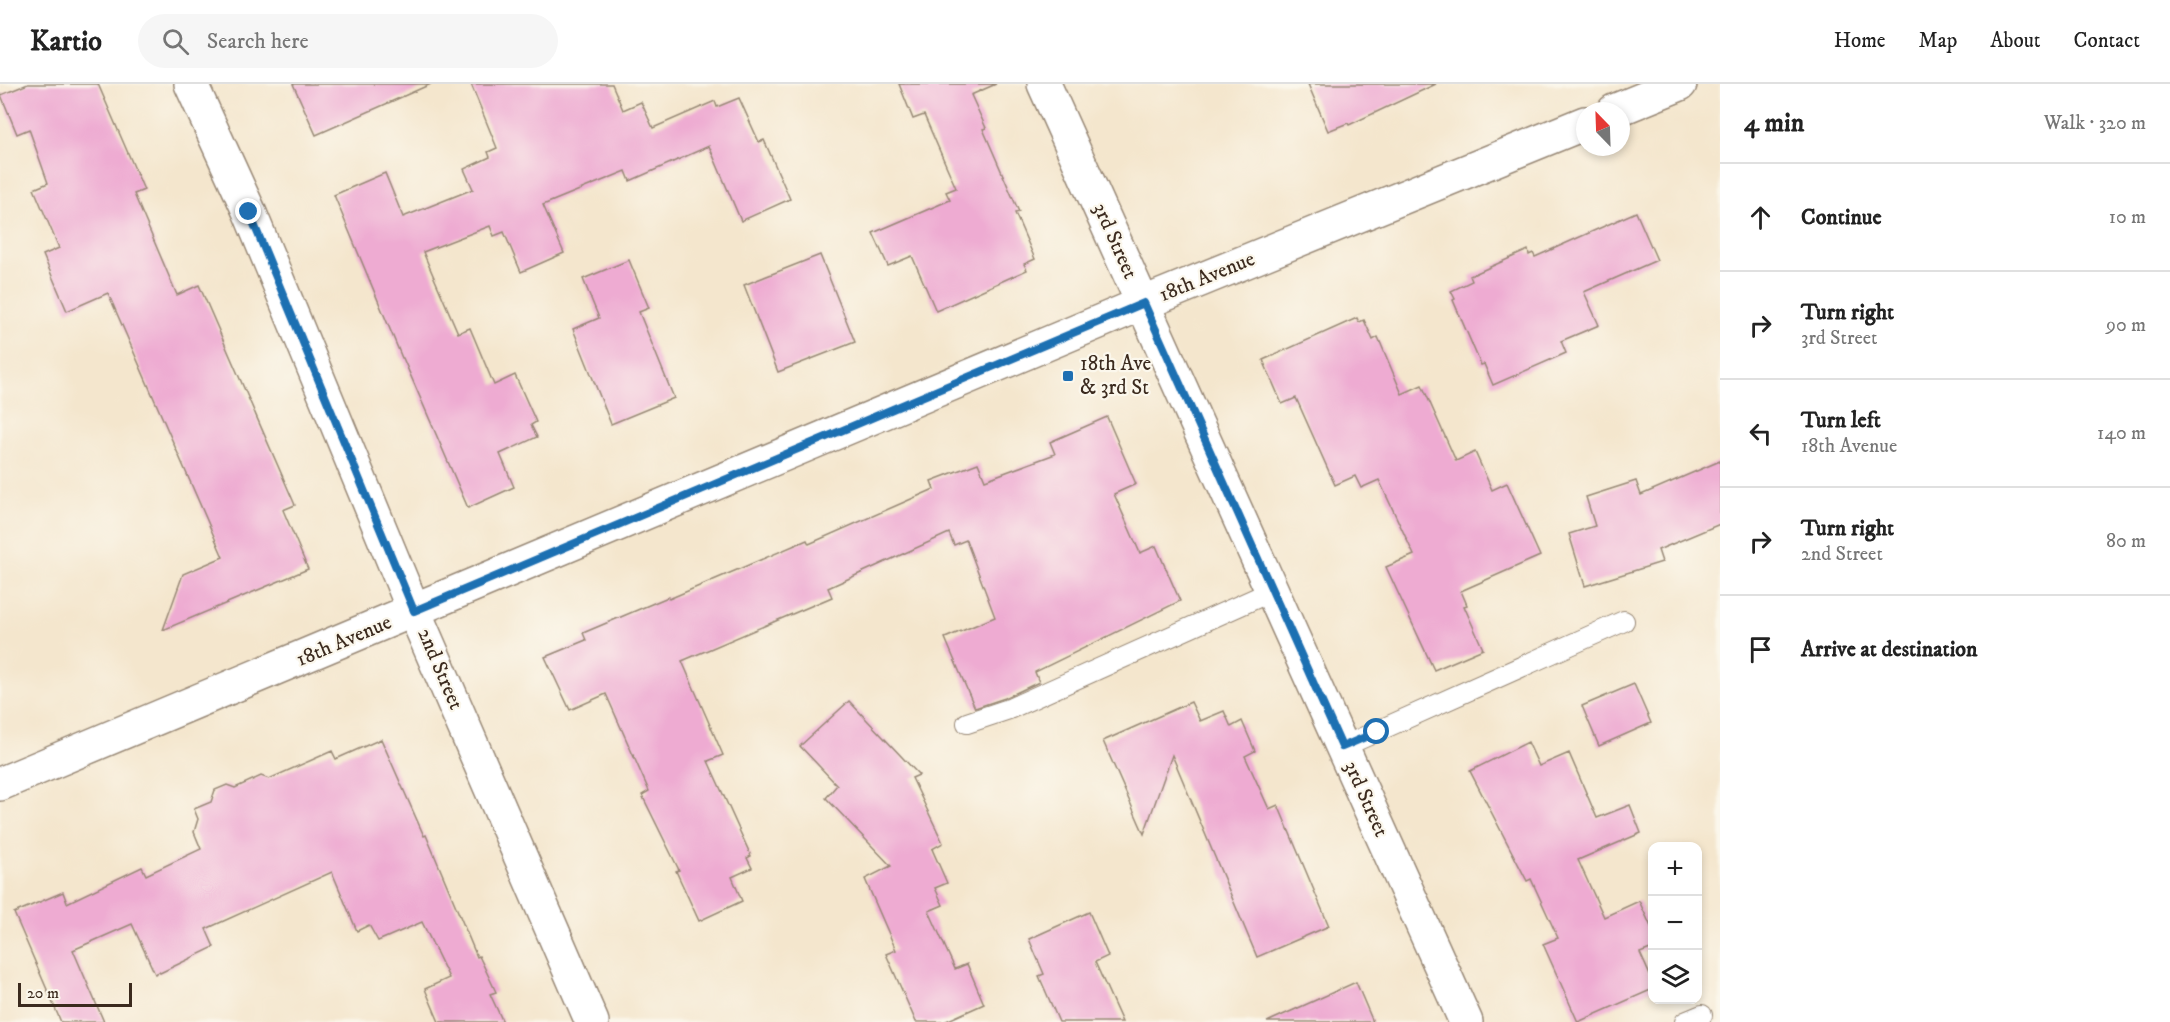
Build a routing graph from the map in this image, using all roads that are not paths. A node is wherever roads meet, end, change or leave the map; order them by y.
1 (191, 84) edge
2 (1044, 84) edge
3 (1680, 84) edge
4 (1630, 104) edge
5 (1576, 127) edge
6 (1144, 303) junction
7 (1272, 591) junction
8 (414, 611) junction
9 (1624, 621) dead end
10 (967, 723) dead end
11 (1342, 747) junction
12 (0, 784) edge
13 (592, 1022) edge
14 (1466, 1022) edge

1 - 8 street, 2nd Street
2 - 6 street, 3rd Street
3 - 4 street
5 - 6 street, 18th Avenue
6 - 7 street, 3rd Street
6 - 8 street, 18th Avenue
7 - 10 lane
7 - 11 street, 3rd Street
8 - 12 street, 18th Avenue
8 - 13 street, 2nd Street
9 - 11 lane
11 - 14 street, 3rd Street

